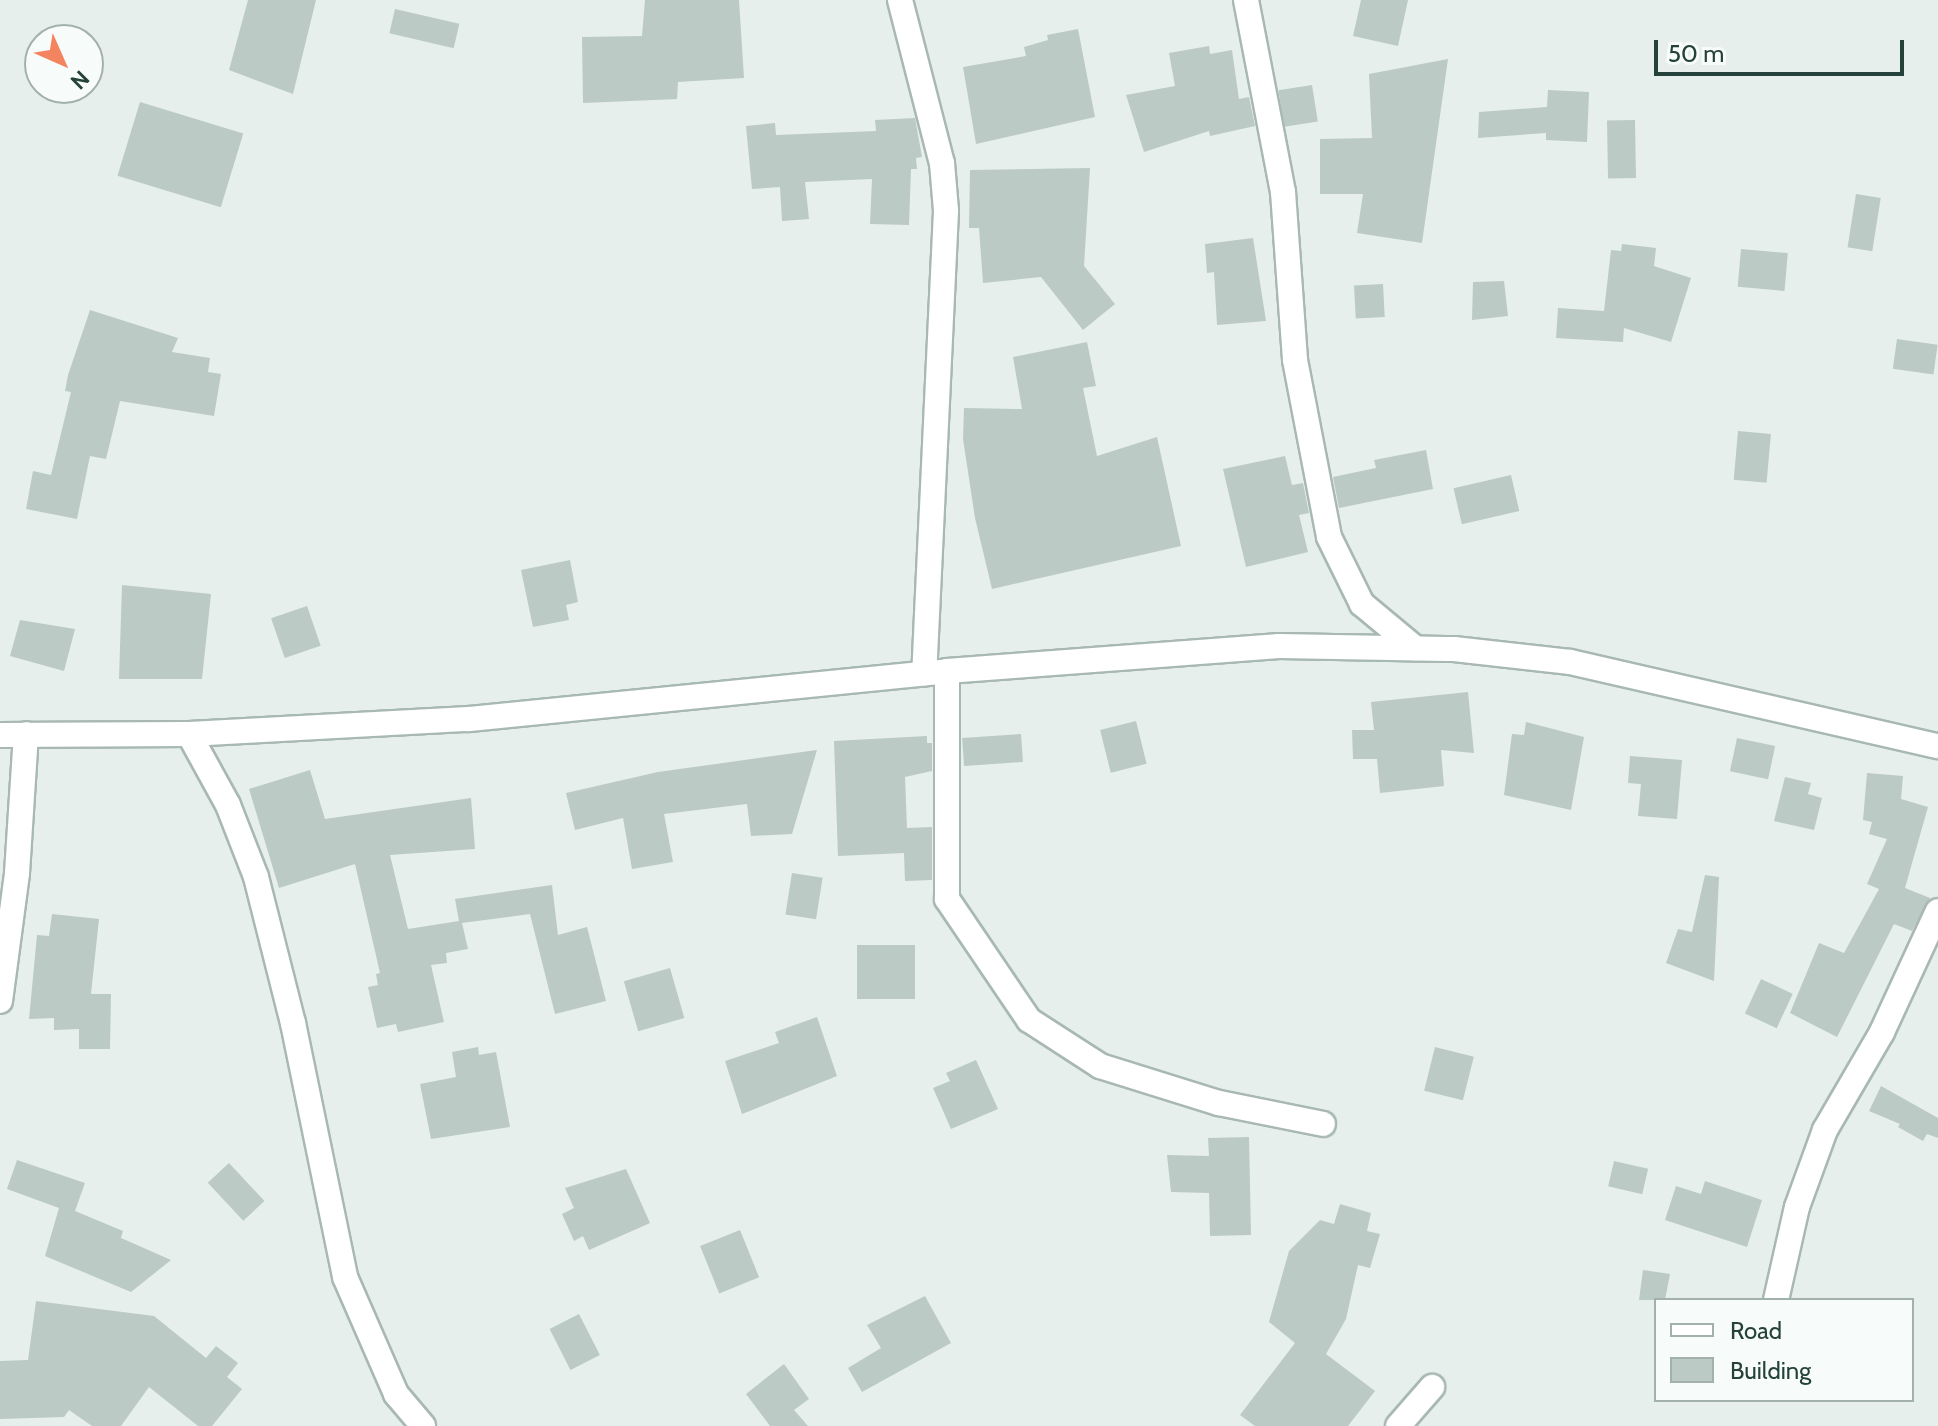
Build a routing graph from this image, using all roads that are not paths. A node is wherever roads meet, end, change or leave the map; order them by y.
1 (900, 0) edge
2 (1246, 0) edge
3 (1415, 648) junction
4 (935, 672) junction
5 (26, 734) junction
6 (189, 734) junction
7 (0, 735) edge
8 (1938, 746) edge
9 (1938, 911) edge
10 (0, 1001) edge
11 (1323, 1124) dead end
12 (1776, 1298) edge
13 (1432, 1387) dead end
14 (423, 1426) edge
15 (1398, 1426) edge

1 - 4 street
2 - 3 street
3 - 4 street
3 - 8 street
4 - 6 street
4 - 11 street
5 - 6 street
5 - 7 street
5 - 10 street
6 - 14 street
9 - 12 street
13 - 15 street

